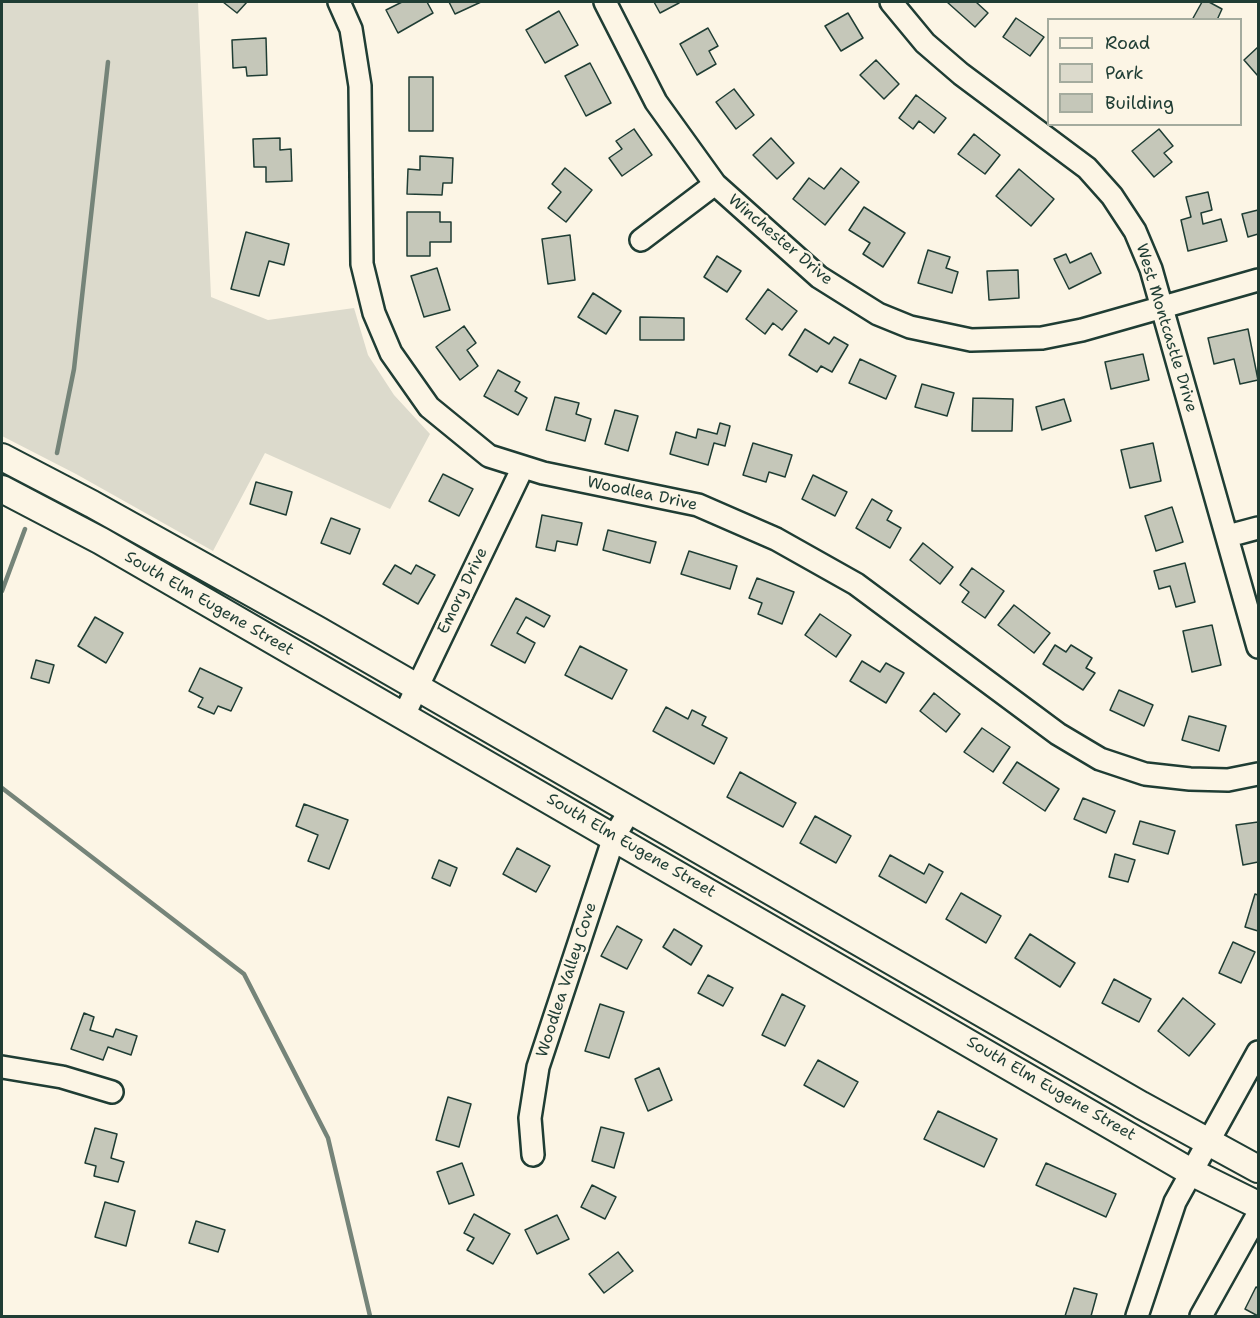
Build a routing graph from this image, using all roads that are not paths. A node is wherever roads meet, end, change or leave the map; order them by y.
1 (339, 2) edge
2 (604, 2) edge
3 (891, 2) edge
4 (715, 184) junction
5 (641, 240) dead end
6 (1258, 280) edge
7 (1161, 308) junction
8 (2, 457) edge
9 (523, 467) junction
10 (2, 489) edge
11 (1258, 528) edge
12 (1228, 536) junction
13 (1258, 647) edge
14 (417, 687) junction
15 (404, 715) junction
16 (1258, 774) edge
17 (630, 810) junction
18 (614, 837) junction
19 (1258, 1052) edge
20 (2, 1067) edge
21 (112, 1092) dead end
22 (1207, 1140) junction
23 (533, 1155) dead end
24 (1258, 1168) edge
25 (1191, 1172) junction
26 (1258, 1205) edge
27 (1258, 1214) edge
28 (1137, 1317) edge
29 (1201, 1317) edge

1 - 9 street, Woodlea Drive
2 - 4 street, Winchester Drive
3 - 7 street, West Montcastle Drive
4 - 5 street
4 - 7 street, Winchester Drive
6 - 7 street, Winchester Drive
7 - 12 street, West Montcastle Drive
8 - 14 main road, South Elm Eugene Street
9 - 14 street, Emory Drive
9 - 16 street, Woodlea Drive
10 - 15 main road, South Elm Eugene Street
11 - 12 street
12 - 13 street, West Montcastle Drive
14 - 15 street, Emory Drive
14 - 17 main road, South Elm Eugene Street
15 - 18 main road, South Elm Eugene Street
17 - 18 street, Woodlea Valley Cove
17 - 22 main road, South Elm Eugene Street
18 - 23 street, Woodlea Valley Cove
18 - 25 main road, South Elm Eugene Street
19 - 22 street
20 - 21 street
22 - 24 main road, South Elm Eugene Street
22 - 25 street
25 - 26 main road, South Elm Eugene Street
25 - 28 street
27 - 29 street

